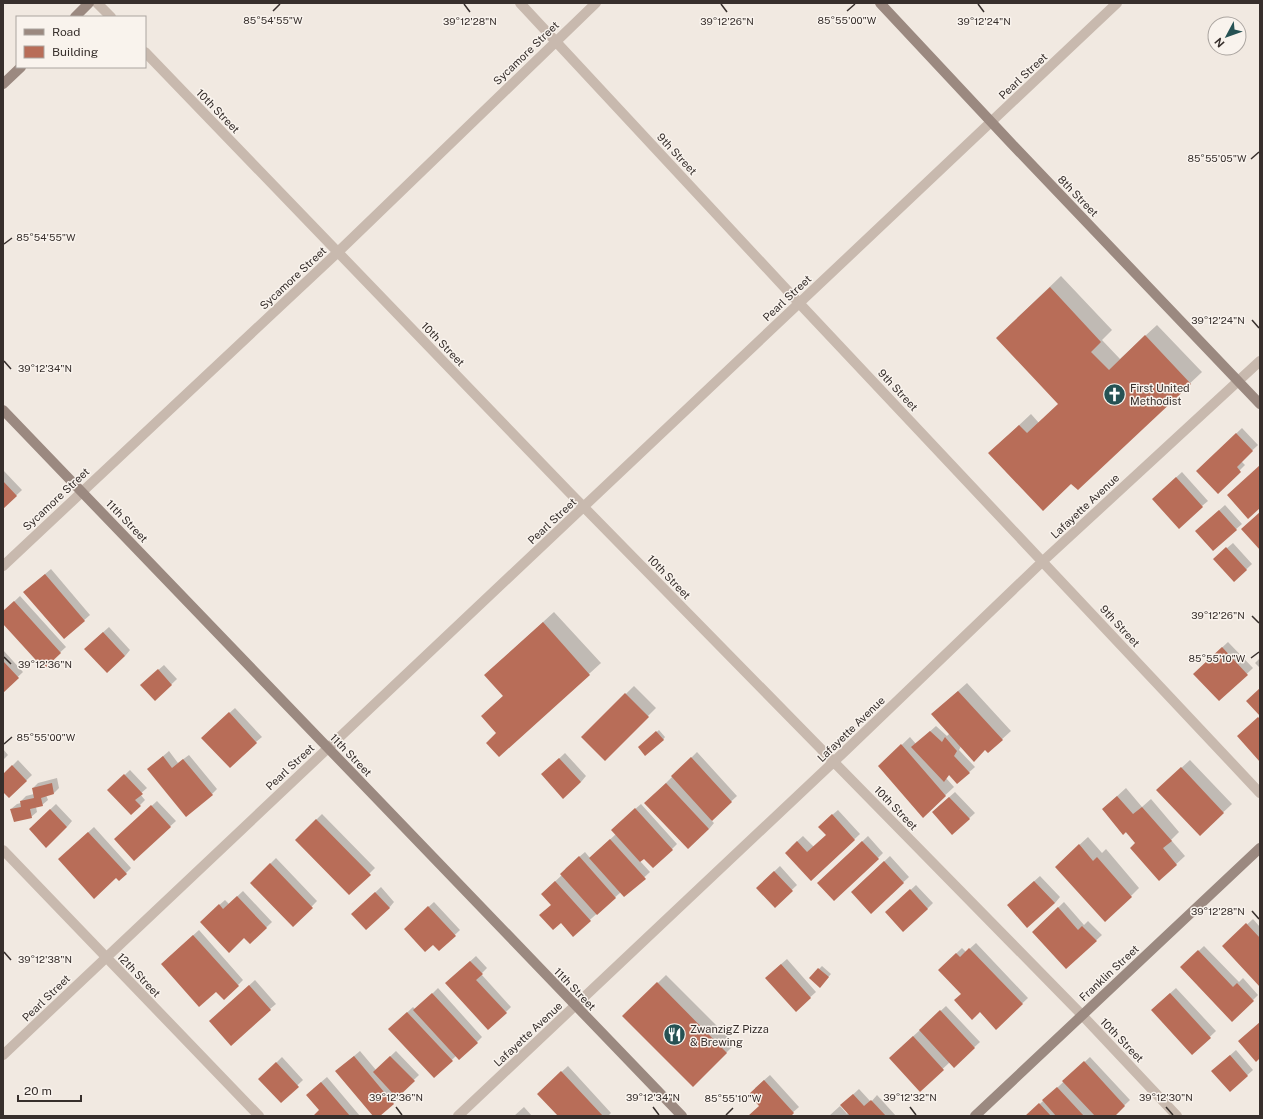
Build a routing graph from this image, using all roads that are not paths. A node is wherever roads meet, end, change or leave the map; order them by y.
1 (89, 3) edge
2 (97, 3) edge
3 (520, 3) edge
4 (596, 3) edge
5 (880, 3) edge
6 (1117, 3) edge
7 (76, 16) edge
8 (110, 16) edge
9 (555, 41) junction
10 (146, 53) edge
11 (20, 68) edge
12 (3, 84) edge
13 (991, 122) junction
14 (338, 252) junction
15 (799, 303) junction
16 (1260, 360) edge
17 (1238, 381) junction
18 (1260, 404) edge
19 (3, 410) edge
20 (82, 491) junction
21 (584, 508) junction
22 (1043, 561) junction
23 (3, 566) edge
24 (328, 748) junction
25 (834, 762) junction
26 (1260, 793) edge
27 (1260, 848) edge
28 (3, 850) edge
29 (106, 958) junction
30 (575, 1006) junction
31 (1082, 1015) junction
32 (3, 1055) edge
33 (258, 1116) edge
34 (458, 1116) edge
35 (682, 1116) edge
36 (975, 1116) edge
37 (1178, 1116) edge

1 - 7 street
2 - 8 street
3 - 9 street, 9th Street
4 - 9 street, Sycamore Street
5 - 13 street, 8th Street
6 - 13 street, Pearl Street
9 - 14 street, Sycamore Street
9 - 15 street, 9th Street
10 - 14 street, 10th Street
11 - 12 street
13 - 15 street, Pearl Street
13 - 17 street, 8th Street
14 - 20 street, Sycamore Street
14 - 21 street, 10th Street
15 - 21 street, Pearl Street
15 - 22 street, 9th Street
16 - 17 street, Lafayette Avenue
17 - 18 street, 8th Street
17 - 22 street, Lafayette Avenue
19 - 20 street, 11th Street
20 - 23 street, Sycamore Street
20 - 24 street, 11th Street
21 - 24 street, Pearl Street
21 - 25 street, 10th Street
22 - 25 street, Lafayette Avenue
22 - 26 street, 9th Street
24 - 29 street, Pearl Street
24 - 30 street, 11th Street
25 - 30 street, Lafayette Avenue
25 - 31 street, 10th Street
27 - 31 street, Franklin Street
28 - 29 street, 12th Street
29 - 32 street, Pearl Street
29 - 33 street, 12th Street
30 - 34 street, Lafayette Avenue
30 - 35 street, 11th Street
31 - 36 street, Franklin Street
31 - 37 street, 10th Street

